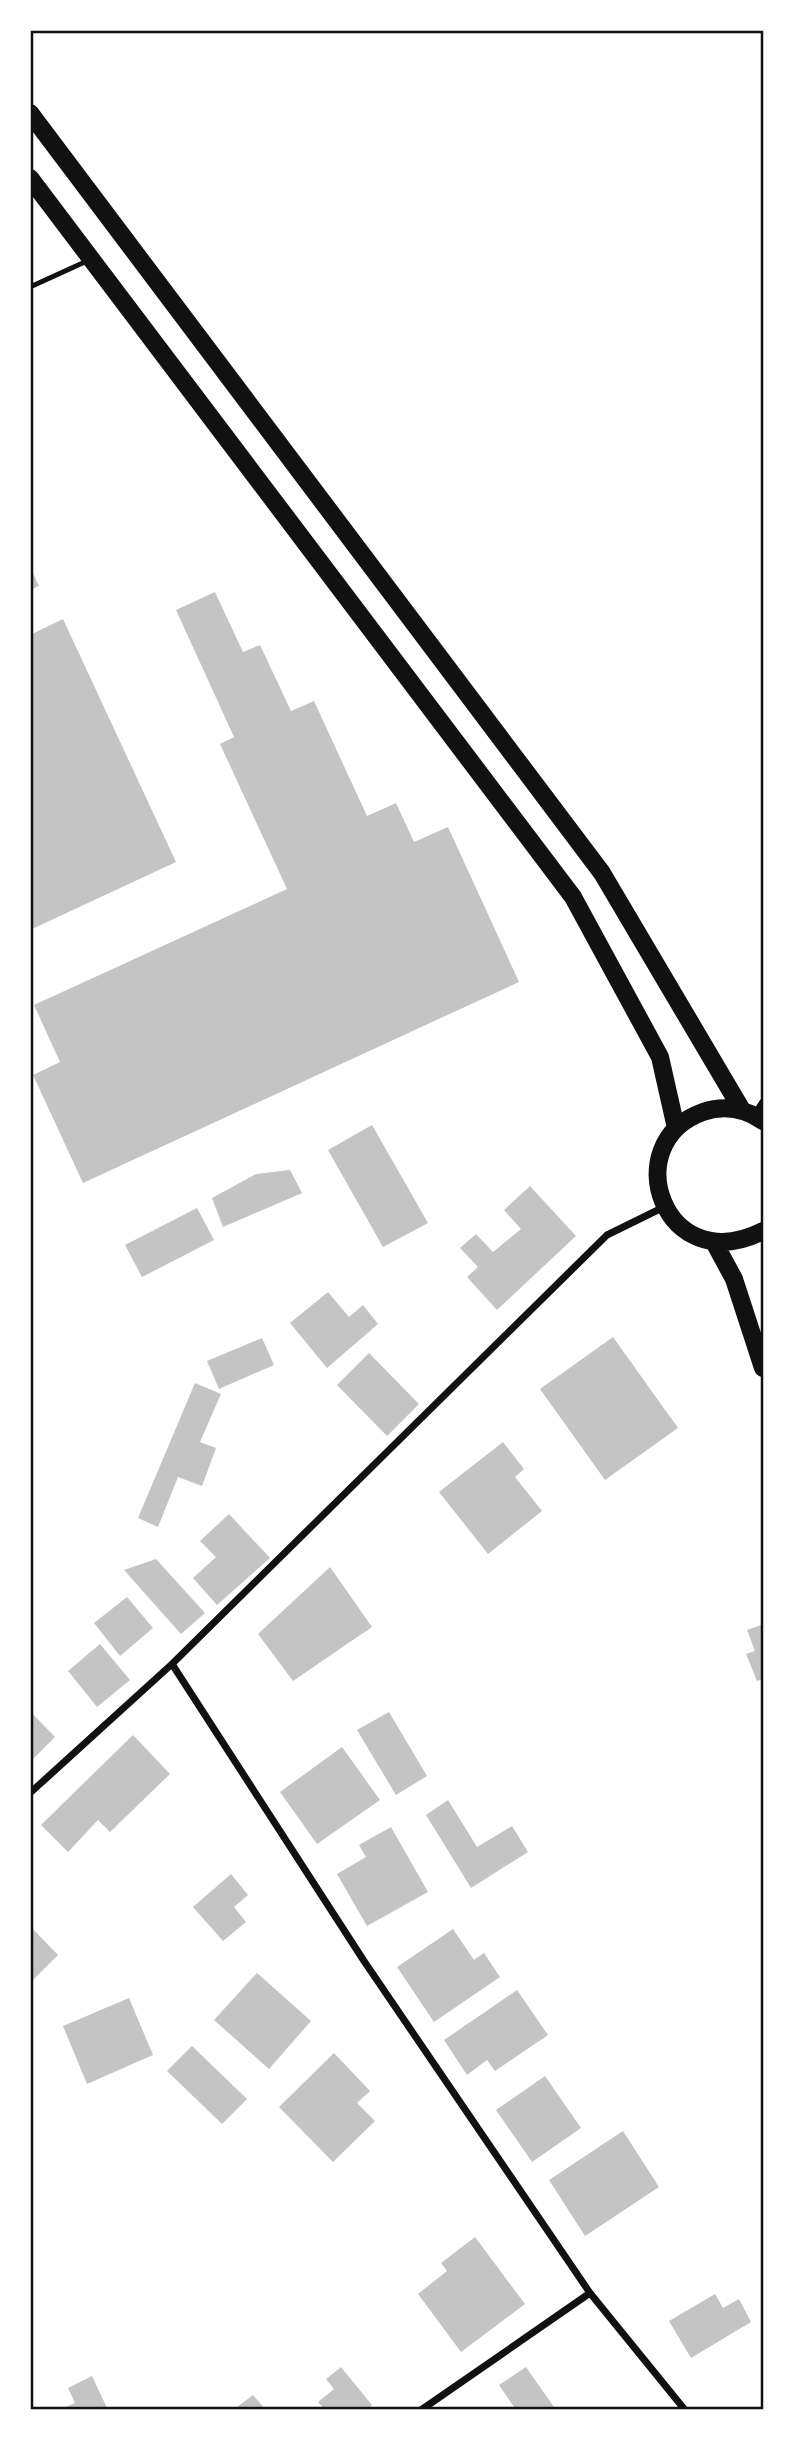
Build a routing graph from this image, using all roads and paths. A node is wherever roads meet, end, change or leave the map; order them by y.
1 (30, 113) edge
2 (30, 178) edge
3 (91, 259) junction
4 (30, 287) edge
5 (756, 1112) edge
6 (676, 1128) junction
7 (664, 1207) junction
8 (763, 1231) edge
9 (714, 1242) junction
10 (763, 1368) edge
11 (172, 1664) junction
12 (30, 1793) edge
13 (590, 2293) junction
14 (421, 2410) edge
15 (685, 2410) edge

1 - 5 main road
2 - 3 main road
3 - 4 lane
3 - 6 main road
5 - 6 main road
6 - 7 main road
7 - 9 main road
7 - 11 street
8 - 9 main road
9 - 10 main road
11 - 12 street
11 - 13 street
13 - 14 street
13 - 15 street

